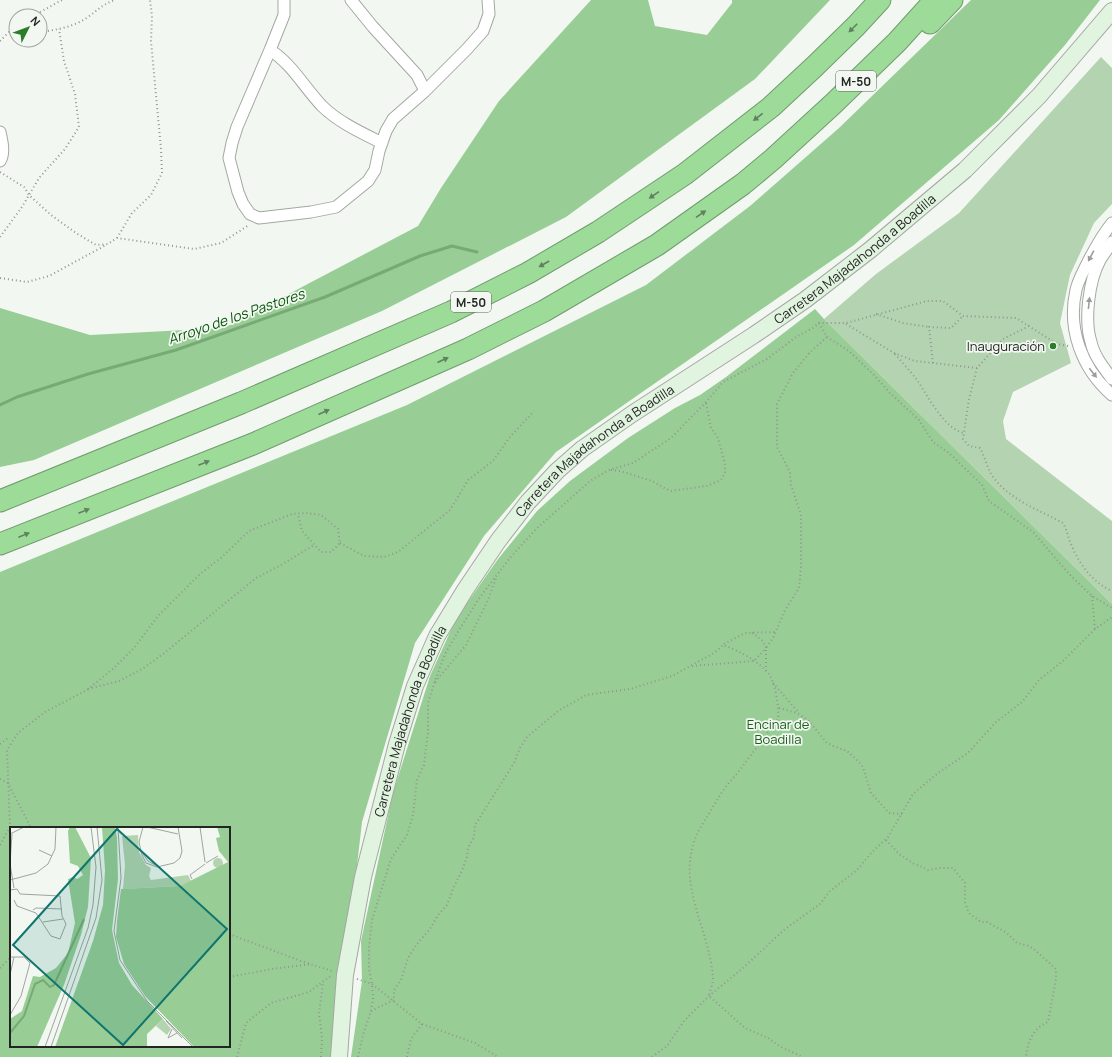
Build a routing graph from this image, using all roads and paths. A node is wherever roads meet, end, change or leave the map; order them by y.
1 (62, 0) edge
2 (115, 0) edge
3 (284, 0) edge
4 (352, 0) edge
5 (488, 0) edge
6 (880, 0) edge
7 (935, 0) edge
8 (952, 0) edge
9 (151, 1) edge
10 (48, 8) edge
11 (1112, 11) edge
12 (59, 29) junction
13 (48, 31) edge
14 (8, 33) edge
15 (0, 41) edge
16 (270, 50) junction
17 (425, 91) junction
18 (0, 132) edge
19 (382, 143) junction
20 (773, 159) junction
21 (0, 161) edge
22 (0, 172) edge
23 (29, 195) junction
24 (259, 218) junction
25 (1112, 223) edge
26 (0, 238) edge
27 (117, 238) junction
28 (1112, 242) edge
29 (108, 244) junction
30 (0, 278) edge
31 (876, 314) junction
32 (963, 316) junction
33 (818, 323) junction
34 (846, 324) junction
35 (1029, 326) junction
36 (929, 327) junction
37 (827, 337) junction
38 (1078, 348) junction
39 (894, 353) junction
40 (933, 363) junction
41 (977, 368) junction
42 (1112, 379) edge
43 (1112, 394) edge
44 (706, 402) junction
45 (534, 411) dead end
46 (964, 433) junction
47 (609, 470) junction
48 (0, 502) edge
49 (298, 514) junction
50 (340, 542) junction
51 (0, 544) edge
52 (314, 544) junction
53 (497, 575) junction
54 (1112, 591) edge
55 (1092, 596) junction
56 (1112, 608) edge
57 (1112, 616) edge
58 (1095, 629) junction
59 (751, 632) junction
60 (775, 632) junction
61 (723, 645) junction
62 (766, 648) junction
63 (754, 661) junction
64 (689, 667) junction
65 (766, 672) junction
66 (771, 680) junction
67 (434, 683) junction
68 (87, 690) junction
69 (779, 708) junction
70 (801, 716) junction
71 (8, 737) dead end
72 (0, 744) edge
73 (0, 778) edge
74 (8, 783) junction
75 (902, 814) junction
76 (10, 827) joint
77 (31, 827) edge
78 (885, 839) junction
79 (0, 845) edge
80 (230, 934) edge
81 (10, 958) edge
82 (311, 964) junction
83 (0, 968) edge
84 (345, 975) junction
85 (230, 977) edge
86 (323, 982) junction
87 (372, 984) junction
88 (709, 996) junction
89 (394, 1000) junction
90 (371, 1011) junction
91 (422, 1024) junction
92 (237, 1057) edge
93 (321, 1057) edge
94 (339, 1057) edge
95 (358, 1057) edge
96 (407, 1057) edge
97 (498, 1057) edge
98 (652, 1057) edge
99 (803, 1057) edge
100 (1026, 1057) edge

1 - 10 path
2 - 12 path
3 - 16 street
4 - 17 street
5 - 17 street
6 -> 48 highway, M-50
7 - 20 highway, M-50
8 - 20 highway
9 - 27 path
11 - 84 street, Carretera Majadahonda a Boadilla
12 - 13 path
12 - 23 path
14 - 15 path
16 - 19 street
16 - 24 street
17 - 19 street
18 - 21 street
19 - 24 street
51 -> 20 highway, M-50
22 - 23 path
23 - 26 path
23 - 29 path
24 - 27 path
25 -> 38 street
27 - 29 path
42 -> 28 street
29 - 30 path
31 - 32 path
31 - 34 path
31 - 36 path
32 - 35 path
32 - 36 path
33 - 34 path
33 - 37 path
33 - 44 path
34 - 39 path
35 - 38 path
35 - 41 path
36 - 40 path
37 - 55 path
37 - 60 path
38 -> 43 street
39 - 40 path
39 - 46 path
40 - 41 path
41 - 46 path
44 - 47 path
44 - 47 path
45 - 50 path
46 - 54 path
47 - 53 path
49 - 50 path
49 - 52 path
49 - 68 path
50 - 52 path
52 - 68 path
53 - 67 path
53 - 67 path
55 - 56 path
55 - 58 path
57 - 58 path
58 - 75 path
59 - 60 path
59 - 61 path
59 - 62 path
60 - 62 path
61 - 63 path
61 - 64 path
62 - 63 path
62 - 65 path
63 - 64 path
63 - 65 path
64 - 89 path
65 - 66 path
66 - 69 path
66 - 70 path
67 - 87 path
68 - 74 path
69 - 70 path
69 - 88 path
70 - 75 path
71 - 72 path
73 - 74 path
74 - 76 path
74 - 77 path
75 - 78 path
76 - 79 path
78 - 88 path
78 - 100 path
80 - 82 path
81 - 83 path
82 - 85 path
82 - 86 path
84 - 87 path
84 - 94 street, Carretera Majadahonda a Boadilla
86 - 92 path
86 - 93 path
87 - 89 path
87 - 90 path
88 - 98 path
88 - 99 path
89 - 90 path
89 - 91 path
90 - 95 path
91 - 96 path
91 - 97 path

